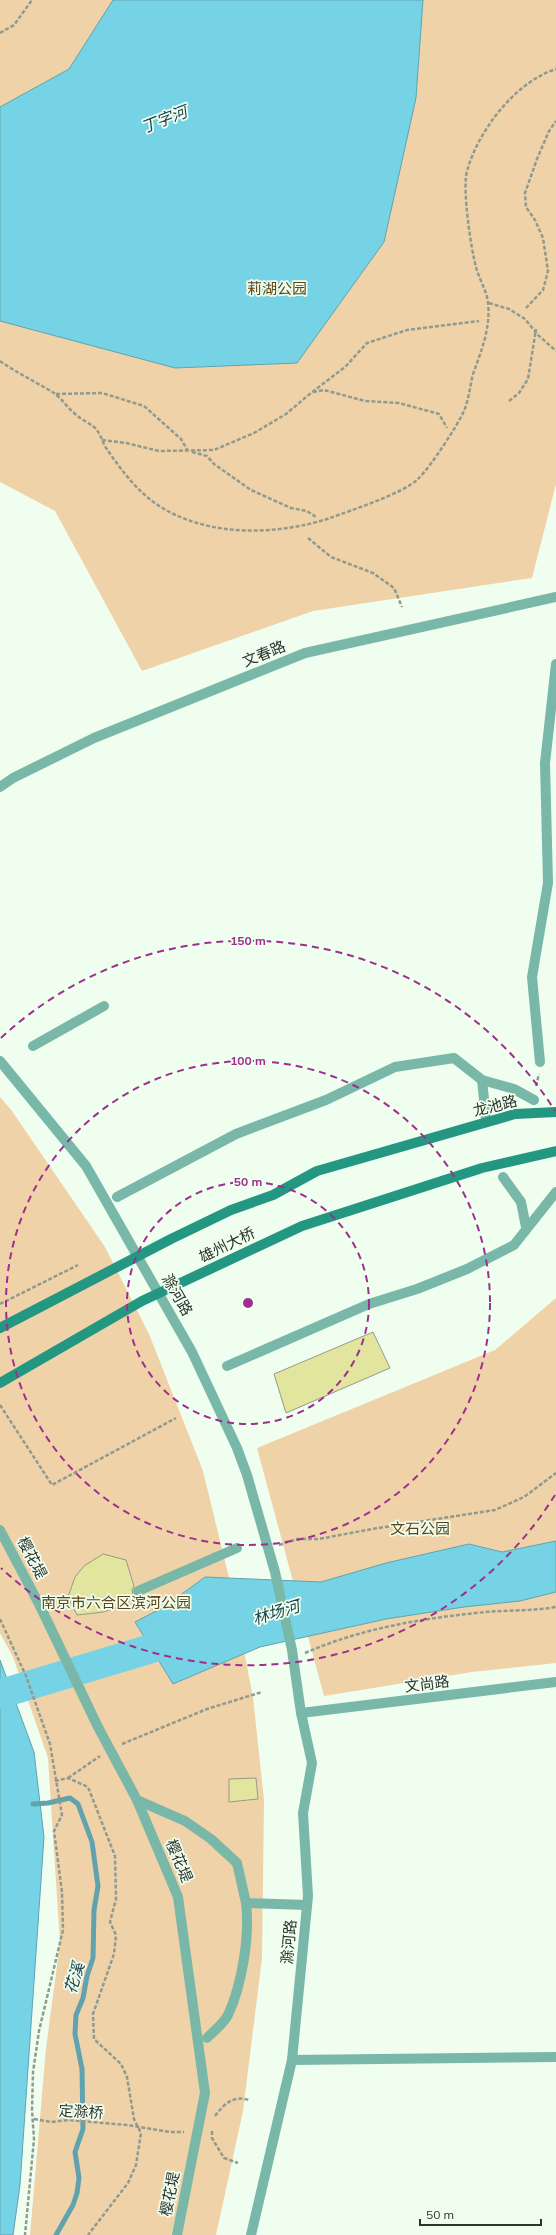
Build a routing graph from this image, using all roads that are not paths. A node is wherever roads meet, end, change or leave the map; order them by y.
1 (556, 597) edge
2 (556, 664) edge
3 (0, 787) edge
4 (104, 1006) dead end
5 (33, 1046) dead end
6 (0, 1061) edge
7 (540, 1062) dead end
8 (482, 1080) junction
9 (534, 1100) dead end
10 (556, 1112) edge
11 (486, 1118) dead end
12 (442, 1134) joint
13 (556, 1151) edge
14 (503, 1177) dead end
15 (556, 1192) edge
16 (117, 1197) dead end
17 (526, 1227) junction
18 (0, 1328) edge
19 (227, 1366) dead end
20 (0, 1382) edge
21 (0, 1530) edge
22 (237, 1548) dead end
23 (138, 1591) dead end
24 (556, 1682) edge
25 (301, 1713) junction
26 (137, 1800) junction
27 (246, 1903) junction
28 (307, 1905) junction
29 (207, 2038) dead end
30 (556, 2057) edge
31 (292, 2060) junction
32 (177, 2235) edge
33 (250, 2235) edge

1 - 3 street, 文春路
2 - 7 street
4 - 5 street
6 - 25 street, 滁河路
8 - 9 street
8 - 11 street
8 - 16 street
10 - 12 main road, 龙池路
12 - 18 main road, 雄州大桥
13 - 20 main road, 雄州大桥
14 - 17 street
15 - 17 street
17 - 19 street
21 - 26 street, 樱花堤
22 - 23 street
24 - 25 street, 文尚路
25 - 28 street, 滁河路
26 - 27 street
26 - 32 street, 樱花堤
27 - 28 street
27 - 29 street
28 - 31 street, 滁河路
30 - 31 street
31 - 33 street, 滁河路

